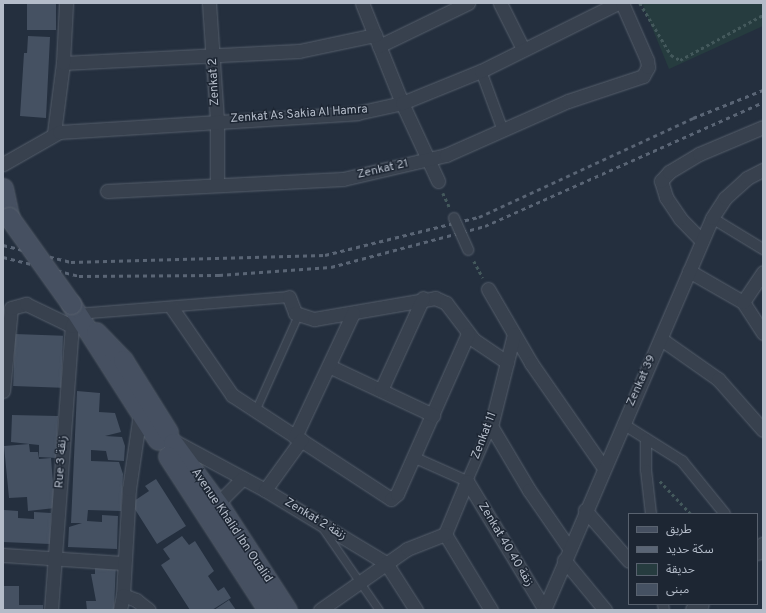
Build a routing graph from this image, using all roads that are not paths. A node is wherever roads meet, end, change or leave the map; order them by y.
1 (66, 3) edge
2 (209, 3) edge
3 (362, 3) edge
4 (468, 3) edge
5 (500, 3) edge
6 (618, 3) edge
7 (622, 3) edge
8 (377, 40) junction
9 (523, 49) junction
10 (213, 56) junction
11 (63, 63) junction
12 (481, 71) junction
13 (402, 103) junction
14 (217, 121) junction
15 (763, 127) edge
16 (502, 128) junction
17 (54, 133) junction
18 (428, 160) junction
19 (3, 164) edge
20 (763, 170) edge
21 (438, 181) road end
22 (217, 185) junction
23 (3, 188) edge
24 (107, 191) dead end
25 (6, 212) edge
26 (454, 218) road end
27 (712, 218) junction
28 (701, 240) junction
29 (763, 249) edge
30 (468, 250) road end
31 (689, 271) junction
32 (763, 272) edge
33 (488, 289) road end
34 (289, 297) joint
35 (423, 298) junction
36 (743, 302) junction
37 (172, 308) junction
38 (354, 313) junction
39 (73, 315) junction
40 (298, 315) junction
41 (763, 333) edge
42 (468, 334) junction
43 (514, 334) junction
44 (661, 339) junction
45 (507, 362) junction
46 (331, 367) junction
47 (381, 390) junction
48 (3, 391) edge
49 (255, 411) junction
50 (140, 414) junction
51 (433, 414) junction
52 (623, 424) junction
53 (491, 426) junction
54 (763, 430) edge
55 (646, 438) junction
56 (298, 439) junction
57 (167, 440) junction
58 (413, 457) junction
59 (604, 468) junction
60 (243, 478) junction
61 (467, 481) junction
62 (265, 490) junction
63 (220, 507) junction
64 (585, 510) junction
65 (651, 513) edge
66 (724, 513) edge
67 (318, 522) junction
68 (445, 534) junction
69 (566, 554) junction
70 (3, 555) edge
71 (55, 558) junction
72 (628, 560) edge
73 (124, 563) junction
74 (386, 563) junction
75 (360, 580) junction
76 (123, 595) junction
77 (51, 610) edge
78 (120, 610) edge
79 (149, 610) edge
80 (268, 610) edge
81 (287, 610) edge
82 (320, 610) edge
83 (379, 610) edge
84 (416, 610) edge
85 (490, 610) edge
86 (544, 610) edge
87 (605, 610) edge

1 - 11 street
2 - 10 street, Zenkat 2
3 - 8 street
4 - 8 street
5 - 9 street
6 - 9 street, Zenkat As Sakia Al Hamra
7 - 16 street, Zenkat 21
8 - 10 street
8 - 13 street
9 - 12 street, Zenkat As Sakia Al Hamra
10 - 11 street
10 - 14 street, Zenkat 2
11 - 17 street
12 - 13 street, Zenkat As Sakia Al Hamra
12 - 16 street
13 - 14 street, Zenkat As Sakia Al Hamra
13 - 18 street
14 - 17 street, Zenkat As Sakia Al Hamra
14 - 22 street, Zenkat 2
15 - 28 street
16 - 18 street, Zenkat 21
17 - 19 street, Zenkat As Sakia Al Hamra
18 - 21 street
18 - 22 street, Zenkat 21
20 - 27 street, Zenkat 39
22 - 24 street, Zenkat 21
23 - 25 main road, Avenue Khalid Ibn Oualid
25 - 39 main road, Avenue Khalid Ibn Oualid, bridge
26 - 30 street, bridge
27 - 28 street, Zenkat 39
27 - 29 street
28 - 31 street, Zenkat 39
31 - 36 street
31 - 44 street, Zenkat 39
32 - 36 street
33 - 43 street
34 - 37 street
34 - 40 street
35 - 38 street
35 - 42 street
35 - 47 street
36 - 41 street
37 - 39 street
37 - 49 street
38 - 40 street
38 - 46 street
39 - 48 street
39 - 50 main road, Avenue Khalid Ibn Oualid
39 - 57 main road, Avenue Khalid Ibn Oualid
39 - 71 street, Rue 3 زنقة
40 - 49 lane
42 - 45 street
42 - 51 street
43 - 45 street, Zenkat 11
43 - 59 street
44 - 52 street, Zenkat 39
44 - 54 street
45 - 53 street, Zenkat 11
46 - 47 street
46 - 56 street
47 - 51 street
49 - 56 street
50 - 57 main road, Avenue Khalid Ibn Oualid
50 - 73 street
51 - 58 street
52 - 55 street
52 - 59 street, Zenkat 39
53 - 61 street, Zenkat 11
53 - 69 street
55 - 65 street
55 - 66 street
56 - 58 street
56 - 62 street
57 - 60 street, Zenkat 2 زنقة
57 - 63 main road, Avenue Khalid Ibn Oualid
57 - 80 main road, Avenue Khalid Ibn Oualid
58 - 61 street
59 - 64 street, Zenkat 39
60 - 62 street, Zenkat 2 زنقة
60 - 63 street
61 - 68 street, Zenkat 11
61 - 86 street, Zenkat 40 زنقة 40
62 - 67 street, Zenkat 2 زنقة
63 - 81 main road, Avenue Khalid Ibn Oualid
64 - 69 street, Zenkat 39
64 - 72 street
67 - 74 street, Zenkat 2 زنقة
67 - 75 lane
68 - 74 street
68 - 85 street
69 - 86 street, Zenkat 39
69 - 87 street
70 - 71 street
71 - 73 street
71 - 77 street, Rue 3 زنقة
73 - 76 street
74 - 75 street
74 - 84 street
75 - 82 street
75 - 83 lane
76 - 78 street
76 - 79 street

